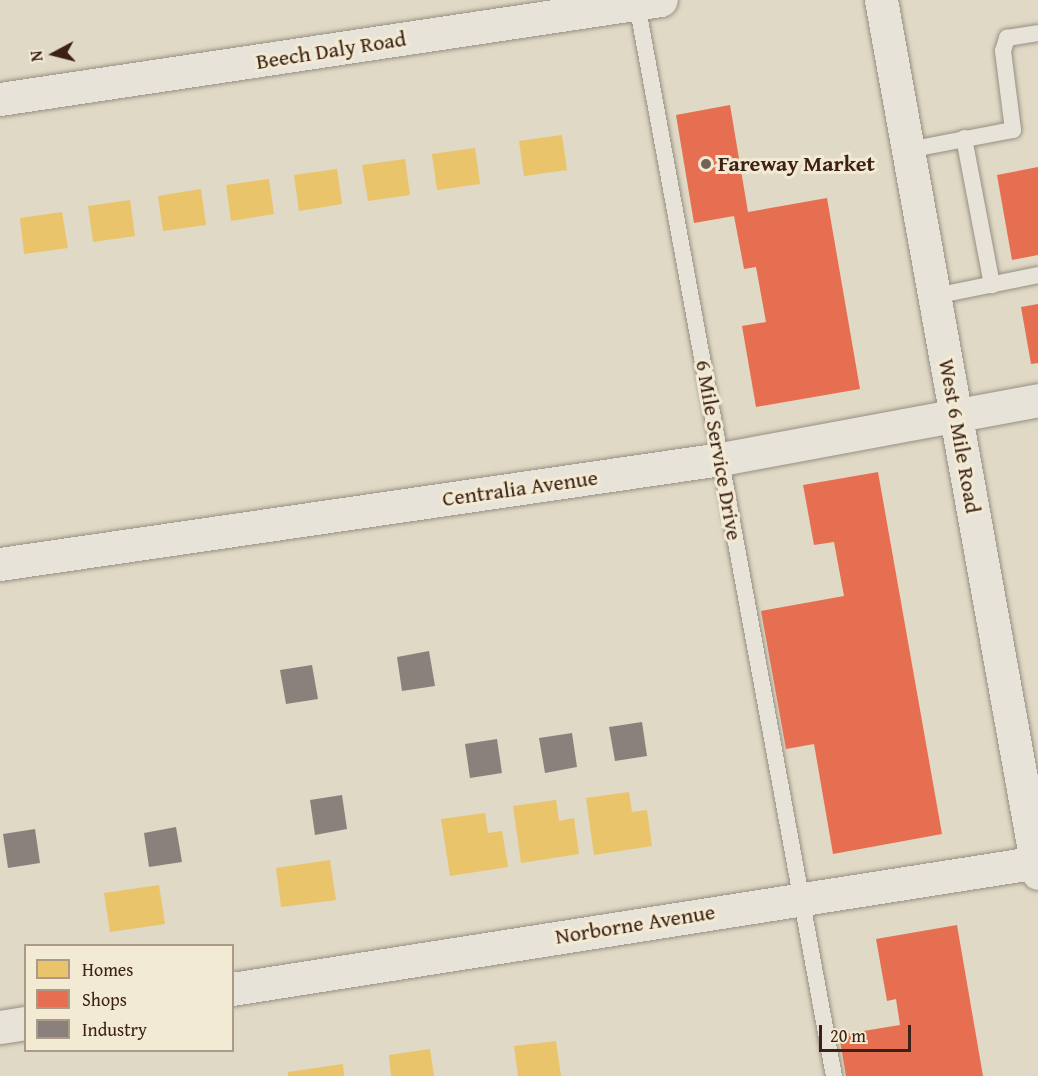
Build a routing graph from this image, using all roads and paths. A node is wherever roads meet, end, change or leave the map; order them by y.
1 (881, 0) edge
2 (649, 2) edge
3 (1038, 33) edge
4 (0, 99) edge
5 (964, 138) junction
6 (908, 150) junction
7 (1038, 275) edge
8 (992, 285) junction
9 (935, 296) junction
10 (1038, 400) edge
11 (956, 417) junction
12 (721, 459) junction
13 (0, 564) edge
14 (1037, 866) edge
15 (801, 897) junction
16 (234, 989) edge
17 (24, 1023) edge
18 (0, 1027) edge
19 (834, 1076) edge

1 - 6 street, West 6 Mile Road
2 - 4 street, Beech Daly Road
2 - 12 lane, 6 Mile Service Drive
3 - 5 lane
5 - 6 lane
5 - 8 lane
6 - 9 street, West 6 Mile Road
7 - 8 lane
8 - 9 lane
9 - 11 street, West 6 Mile Road
10 - 11 street, Centralia Avenue
11 - 12 street, Centralia Avenue
11 - 14 street, West 6 Mile Road
12 - 13 street, Centralia Avenue
12 - 15 lane, 6 Mile Service Drive
14 - 15 street, Norborne Avenue
15 - 16 street, Norborne Avenue
15 - 19 lane, 6 Mile Service Drive
17 - 18 street

